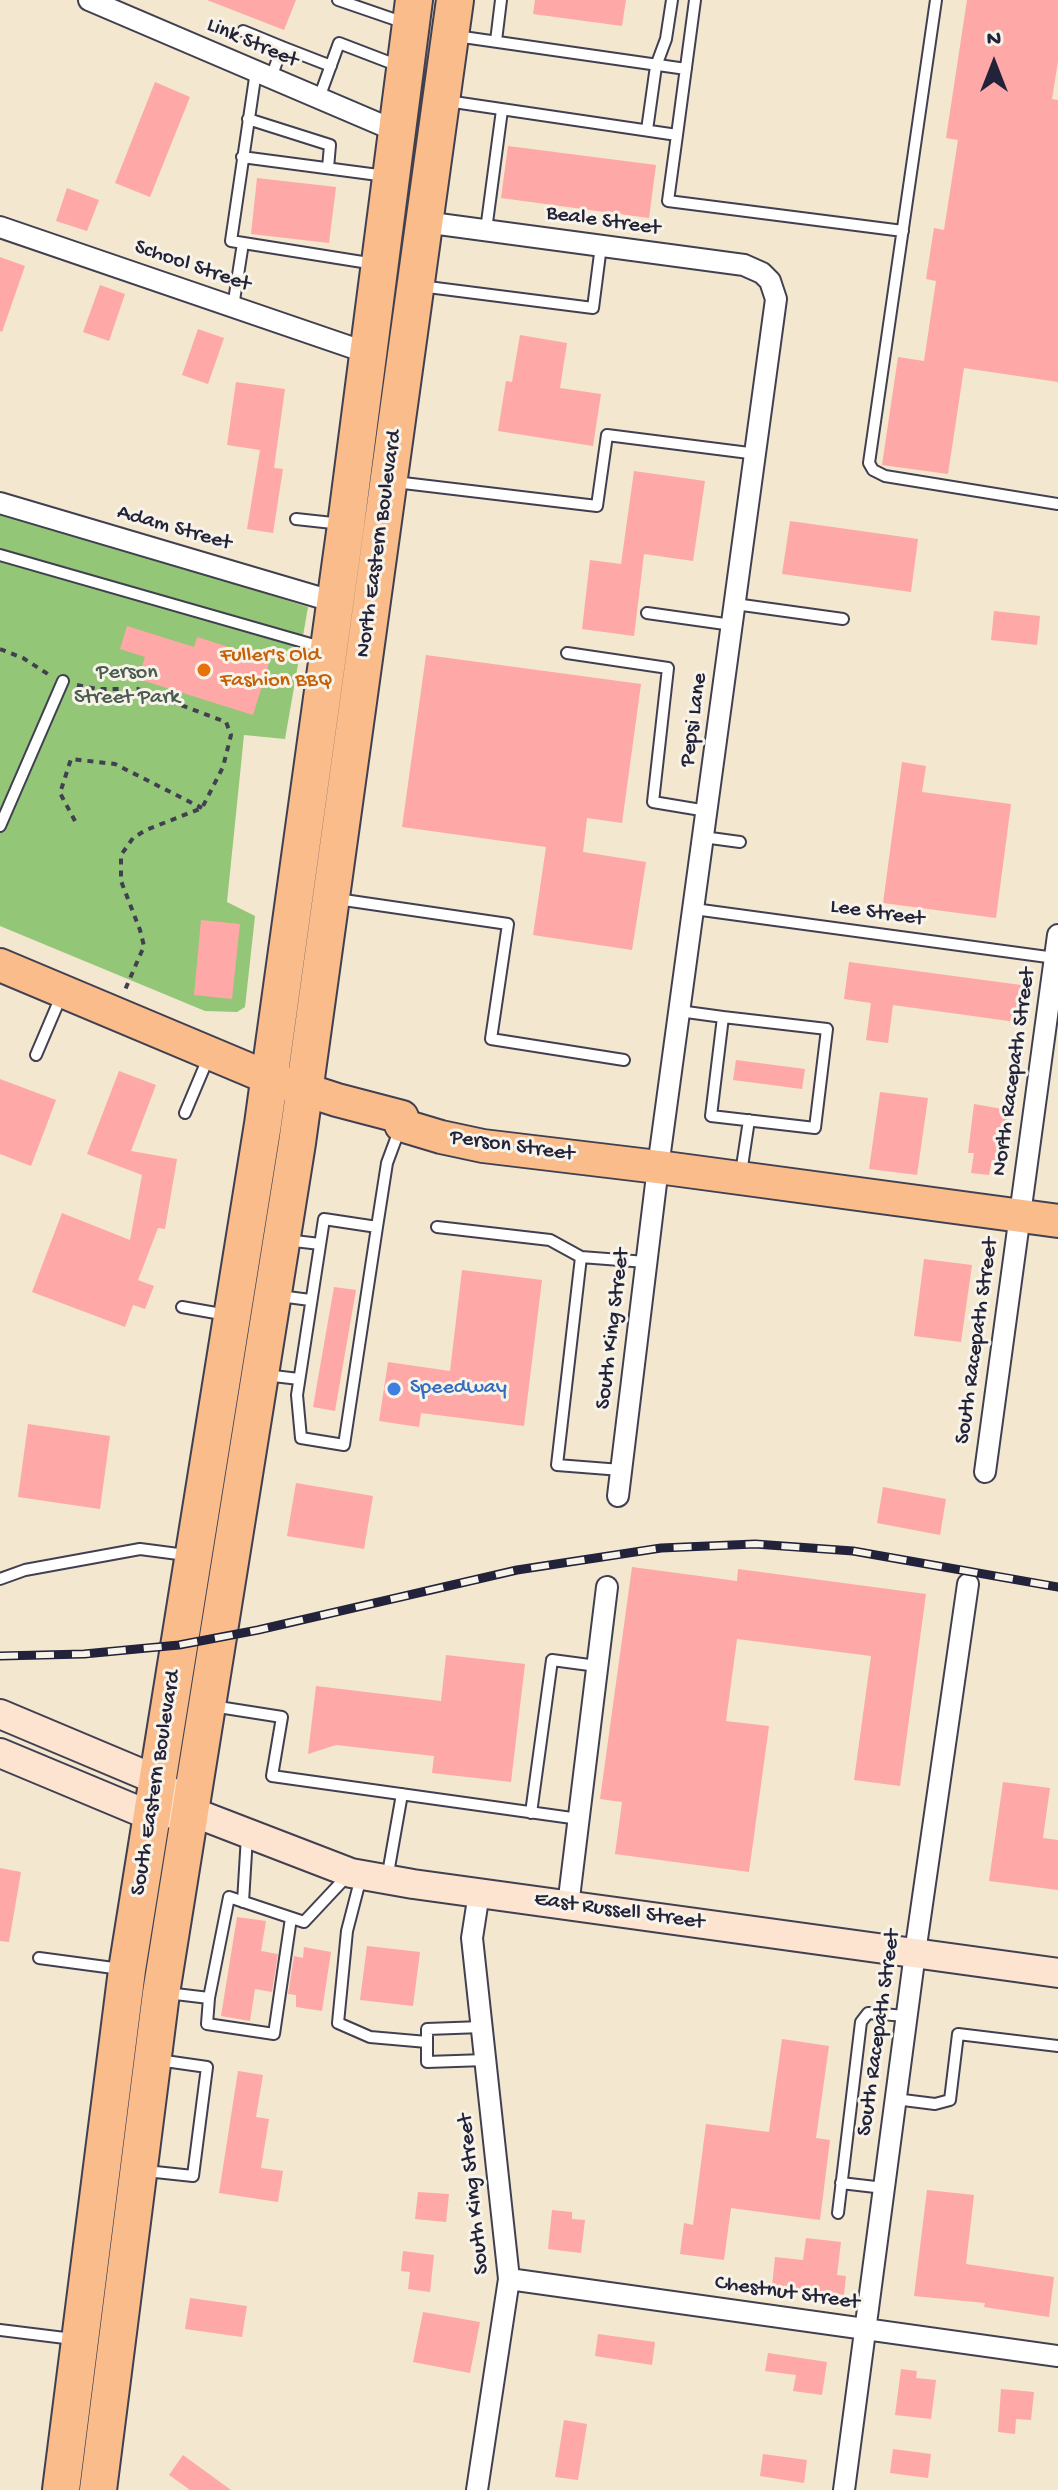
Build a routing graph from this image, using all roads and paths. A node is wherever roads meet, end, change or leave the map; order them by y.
1 (89, 0) edge
2 (338, 0) edge
3 (455, 0) edge
4 (501, 0) edge
5 (672, 0) edge
6 (695, 0) edge
7 (936, 0) edge
8 (413, 11) edge
9 (243, 31) dead end
10 (450, 35) junction
11 (496, 41) junction
12 (282, 47) junction
13 (331, 66) junction
14 (656, 66) junction
15 (405, 68) junction
16 (686, 69) junction
17 (263, 75) junction
18 (319, 98) junction
19 (441, 100) junction
20 (502, 110) junction
21 (248, 119) junction
22 (647, 130) junction
23 (396, 131) junction
24 (677, 135) junction
25 (242, 157) junction
26 (328, 168) junction
27 (390, 177) junction
28 (424, 222) junction
29 (0, 227) edge
30 (486, 230) junction
31 (903, 231) junction
32 (243, 243) junction
33 (601, 246) junction
34 (379, 265) junction
35 (770, 281) joint
36 (416, 285) junction
37 (233, 307) junction
38 (368, 353) junction
39 (757, 454) junction
40 (389, 481) junction
41 (0, 503) edge
42 (1058, 504) edge
43 (296, 519) dead end
44 (346, 525) junction
45 (0, 555) edge
46 (335, 602) junction
47 (735, 604) junction
48 (647, 613) dead end
49 (843, 619) dead end
50 (732, 625) junction
51 (0, 649) edge
52 (328, 649) junction
53 (567, 653) dead end
54 (63, 681) junction
55 (202, 808) junction
56 (707, 811) junction
57 (75, 821) dead end
58 (0, 826) edge
59 (703, 837) junction
60 (740, 842) dead end
61 (331, 898) junction
62 (694, 909) junction
63 (1058, 935) edge
64 (1055, 958) junction
65 (0, 965) edge
66 (63, 992) junction
67 (679, 1011) junction
68 (115, 1014) junction
69 (723, 1017) junction
70 (210, 1053) junction
71 (36, 1055) dead end
72 (624, 1060) dead end
73 (269, 1078) junction
74 (305, 1088) junction
75 (185, 1113) dead end
76 (749, 1120) junction
77 (401, 1125) junction
78 (658, 1167) junction
79 (740, 1178) junction
80 (1019, 1216) junction
81 (1058, 1221) edge
82 (377, 1227) junction
83 (437, 1227) dead end
84 (282, 1240) junction
85 (320, 1244) junction
86 (581, 1257) junction
87 (646, 1262) junction
88 (272, 1296) junction
89 (310, 1300) junction
90 (182, 1307) dead end
91 (232, 1316) junction
92 (260, 1374) junction
93 (299, 1379) junction
94 (621, 1470) junction
95 (985, 1472) dead end
96 (618, 1496) dead end
97 (193, 1556) junction
98 (1, 1578) edge
99 (968, 1584) dead end
100 (607, 1587) dead end
101 (597, 1666) junction
102 (207, 1705) junction
103 (0, 1714) edge
104 (0, 1753) edge
105 (157, 1780) junction
106 (402, 1794) junction
107 (190, 1811) junction
108 (531, 1813) junction
109 (151, 1816) junction
110 (579, 1819) junction
111 (247, 1834) junction
112 (367, 1876) junction
113 (479, 1893) junction
114 (243, 1902) junction
115 (568, 1906) junction
116 (291, 1918) junction
117 (915, 1953) junction
118 (39, 1958) dead end
119 (127, 1970) junction
120 (1058, 1973) edge
121 (161, 1993) junction
122 (209, 1998) junction
123 (906, 2016) junction
124 (482, 2027) junction
125 (427, 2042) junction
126 (1058, 2046) edge
127 (152, 2059) junction
128 (485, 2060) junction
129 (895, 2099) junction
130 (138, 2170) junction
131 (841, 2183) junction
132 (884, 2188) junction
133 (838, 2213) dead end
134 (509, 2279) junction
135 (865, 2329) junction
136 (0, 2330) edge
137 (79, 2340) junction
138 (1058, 2356) edge
139 (61, 2490) edge
140 (98, 2490) edge
141 (477, 2490) edge
142 (844, 2490) edge

1 - 17 street, Link Street
2 - 8 lane
3 - 10 highway, North Eastern Boulevard
4 - 11 lane
5 - 14 lane
6 - 16 lane
7 - 31 lane
8 - 15 highway, North Eastern Boulevard
8 - 28 highway
9 - 12 lane
10 - 11 lane
10 - 19 highway, North Eastern Boulevard
11 - 14 lane
12 - 13 lane
12 - 17 lane
13 - 15 lane
13 - 18 lane
14 - 16 lane
14 - 22 lane
15 - 23 highway, North Eastern Boulevard
16 - 24 lane
17 - 18 street, Link Street
17 - 21 lane
18 - 23 street, Link Street
19 - 20 lane
19 - 28 highway, North Eastern Boulevard
20 - 22 lane
20 - 30 lane
21 - 25 lane
21 - 26 lane
22 - 24 lane
23 - 27 highway, North Eastern Boulevard
24 - 31 lane
25 - 26 lane
25 - 32 lane
26 - 27 lane
27 - 34 highway, North Eastern Boulevard
28 - 30 street, Beale Street
28 - 36 highway, North Eastern Boulevard
29 - 37 street, School Street
30 - 33 street, Beale Street
31 - 42 lane
32 - 34 lane
32 - 37 lane
33 - 35 street, Beale Street
33 - 36 lane
34 - 38 highway, North Eastern Boulevard
35 - 39 street, Pepsi Lane
36 - 40 highway, North Eastern Boulevard
37 - 38 street, School Street
38 - 44 highway, North Eastern Boulevard
39 - 40 lane
39 - 47 street, Pepsi Lane
40 - 61 highway, North Eastern Boulevard
41 - 46 street, Adam Street
43 - 44 lane
44 - 46 highway, North Eastern Boulevard
45 - 52 lane
46 - 52 highway, North Eastern Boulevard
47 - 49 lane
47 - 50 street, Pepsi Lane
48 - 50 lane
50 - 56 street, Pepsi Lane
51 - 54 path
52 - 73 highway, North Eastern Boulevard
53 - 56 lane
54 - 55 path
54 - 58 lane
55 - 57 path
55 - 68 path
56 - 59 street, Pepsi Lane
59 - 60 lane
59 - 62 street, Pepsi Lane
61 - 72 lane
61 - 74 highway, North Eastern Boulevard
62 - 64 lane, Lee Street
62 - 67 street, Pepsi Lane
63 - 64 street, North Racepath Street
64 - 80 street, North Racepath Street
65 - 66 main road, Person Street
66 - 68 main road, Person Street
66 - 71 lane
67 - 69 lane
67 - 78 street, Pepsi Lane
68 - 70 main road, Person Street
69 - 76 lane
69 - 76 lane
70 - 73 main road, Person Street
70 - 75 lane
73 - 74 main road, Person Street
73 - 91 highway, South Eastern Boulevard
74 - 77 main road, Person Street
74 - 84 highway, South Eastern Boulevard
76 - 79 lane
77 - 78 main road, Person Street
77 - 82 lane
78 - 79 main road, Person Street
78 - 87 street, South King Street
79 - 80 main road, Person Street
80 - 81 main road, Person Street
80 - 95 street, South Racepath Street
82 - 85 lane
82 - 93 lane
83 - 86 lane
84 - 85 lane
84 - 88 highway, South Eastern Boulevard
85 - 89 lane
86 - 87 lane
86 - 94 lane
87 - 94 street, South King Street
88 - 89 lane
88 - 92 highway, South Eastern Boulevard
89 - 93 lane
90 - 91 lane
91 - 97 highway, South Eastern Boulevard
92 - 93 lane
92 - 102 highway, South Eastern Boulevard
94 - 96 street, South King Street
97 - 98 lane
97 - 105 highway, South Eastern Boulevard
99 - 117 street, South Racepath Street
100 - 101 street
101 - 108 lane
101 - 110 street
102 - 106 lane
102 - 107 highway, South Eastern Boulevard
103 - 105 street, East Russell Street
104 - 109 street, East Russell Street
105 - 107 street, East Russell Street
105 - 109 highway, South Eastern Boulevard
106 - 108 lane
106 - 112 lane
107 - 109 street, East Russell Street
107 - 111 street, East Russell Street
107 - 121 highway, South Eastern Boulevard
108 - 110 lane
109 - 119 highway, South Eastern Boulevard
110 - 115 street
111 - 112 street, East Russell Street
111 - 114 lane
112 - 113 street, East Russell Street
112 - 116 lane
112 - 125 lane
113 - 115 street, East Russell Street
113 - 124 street, South King Street
114 - 116 lane
114 - 122 lane
115 - 117 street, East Russell Street
116 - 122 lane
117 - 120 street, East Russell Street
117 - 123 street, South Racepath Street
118 - 119 lane
119 - 137 highway, South Eastern Boulevard
121 - 122 lane
121 - 127 highway, South Eastern Boulevard
123 - 129 street, South Racepath Street
123 - 131 lane
124 - 125 lane
124 - 128 street, South King Street
125 - 128 lane
126 - 129 lane
127 - 130 highway, South Eastern Boulevard
127 - 130 lane
128 - 134 street, South King Street
129 - 132 street, South Racepath Street
130 - 140 highway, South Eastern Boulevard
131 - 132 lane
131 - 133 lane
132 - 135 street, South Racepath Street
134 - 135 street, Chestnut Street
134 - 141 street, South King Street
135 - 138 street, Chestnut Street
135 - 142 street, South Racepath Street
136 - 137 lane
137 - 139 highway, South Eastern Boulevard

